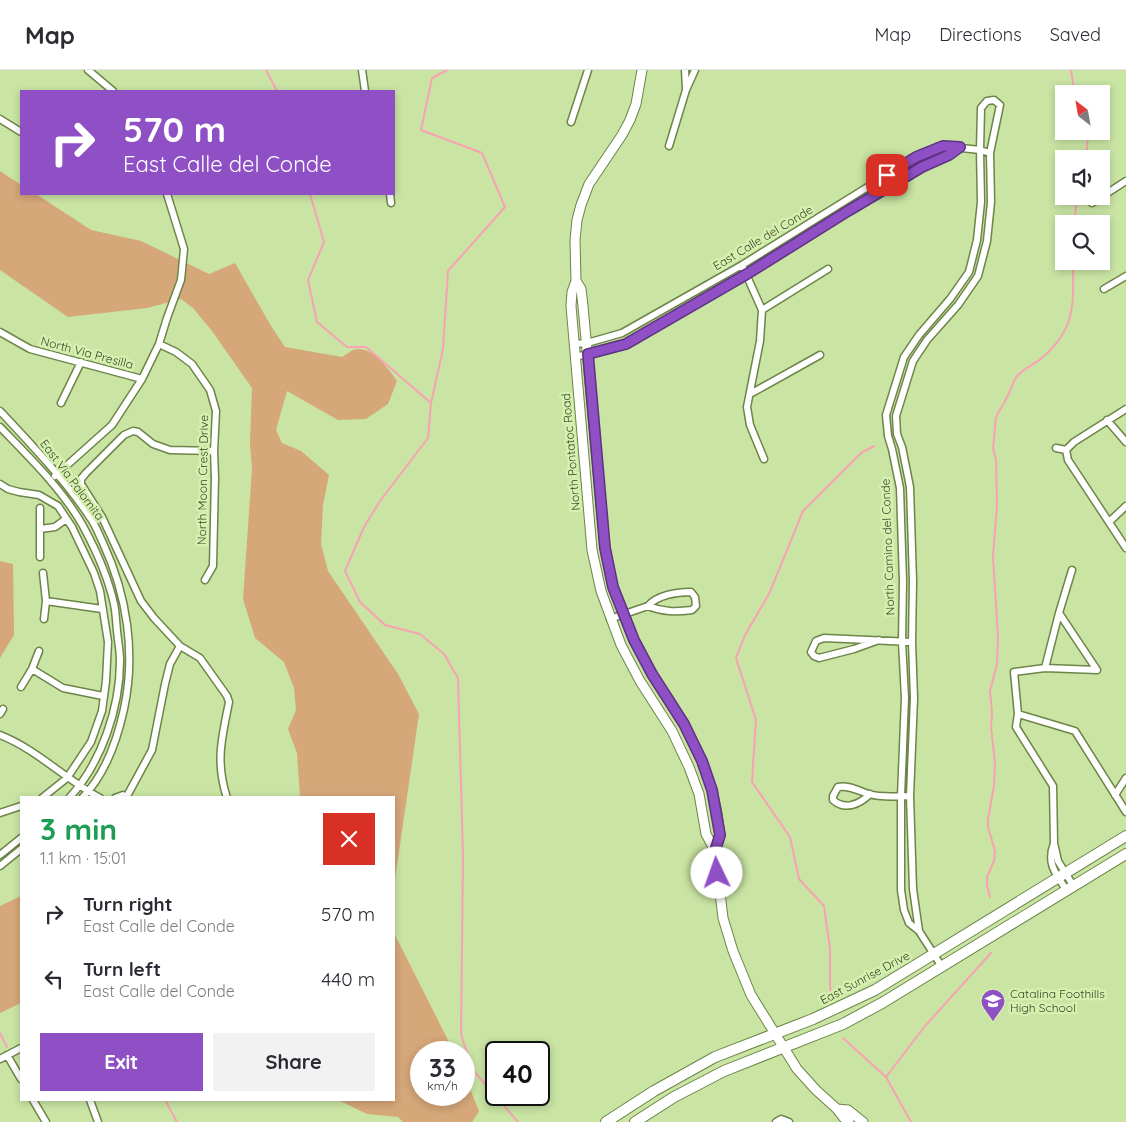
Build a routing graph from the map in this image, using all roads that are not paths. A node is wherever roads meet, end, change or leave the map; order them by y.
1 (88, 70) edge
2 (362, 70) edge
3 (588, 70) edge
4 (642, 70) edge
5 (685, 70) edge
6 (695, 70) edge
7 (112, 90) edge
8 (365, 90) edge
9 (686, 90) junction
10 (0, 118) edge
11 (571, 122) dead end
12 (20, 131) edge
13 (669, 146) dead end
14 (960, 147) junction
15 (980, 150) junction
16 (990, 153) junction
17 (1126, 181) edge
18 (1110, 191) edge
19 (167, 195) edge
20 (390, 195) edge
21 (842, 202) junction
22 (391, 203) dead end
23 (848, 211) junction
24 (742, 265) junction
25 (828, 269) dead end
26 (747, 274) junction
27 (1126, 276) edge
28 (576, 281) junction
29 (1104, 290) dead end
30 (762, 310) junction
31 (0, 332) edge
32 (587, 343) junction
33 (159, 344) junction
34 (574, 344) junction
35 (588, 354) junction
36 (820, 354) dead end
37 (575, 356) junction
38 (81, 362) junction
39 (142, 379) junction
40 (750, 394) junction
41 (61, 403) dead end
42 (1126, 409) edge
43 (0, 411) edge
44 (1108, 420) junction
45 (0, 427) edge
46 (1126, 442) edge
47 (1056, 448) dead end
48 (1066, 450) junction
49 (214, 451) junction
50 (764, 459) dead end
51 (57, 475) junction
52 (51, 480) junction
53 (0, 484) edge
54 (1126, 506) edge
55 (40, 508) dead end
56 (66, 520) junction
57 (1109, 522) junction
58 (40, 528) junction
59 (1126, 548) edge
60 (40, 557) dead end
61 (1072, 570) dead end
62 (43, 573) dead end
63 (205, 580) dead end
64 (46, 601) junction
65 (648, 606) junction
66 (102, 609) junction
67 (1059, 613) junction
68 (623, 615) junction
69 (44, 619) dead end
70 (610, 619) junction
71 (879, 640) junction
72 (902, 642) junction
73 (912, 642) junction
74 (180, 646) junction
75 (38, 651) dead end
76 (32, 668) junction
77 (1045, 668) junction
78 (21, 687) dead end
79 (103, 696) junction
80 (1018, 714) junction
81 (0, 735) edge
82 (67, 778) junction
83 (1126, 778) edge
84 (80, 786) junction
85 (88, 791) junction
86 (870, 794) junction
87 (1115, 795) junction
88 (44, 796) edge
89 (71, 796) edge
90 (84, 796) edge
91 (97, 796) edge
92 (129, 796) edge
93 (226, 796) edge
94 (901, 796) junction
95 (910, 796) junction
96 (20, 806) edge
97 (1126, 812) edge
98 (0, 813) edge
99 (1126, 836) edge
100 (20, 839) edge
101 (20, 850) edge
102 (715, 851) junction
103 (1126, 854) edge
104 (0, 855) edge
105 (0, 866) edge
106 (1062, 875) junction
107 (1071, 889) junction
108 (918, 931) junction
109 (934, 954) junction
110 (942, 967) junction
111 (775, 1033) junction
112 (784, 1047) junction
113 (20, 1049) edge
114 (8, 1055) junction
115 (0, 1059) edge
116 (20, 1077) edge
117 (34, 1101) edge
118 (90, 1101) edge
119 (838, 1109) junction
120 (46, 1122) edge
121 (98, 1122) edge
122 (606, 1122) edge
123 (635, 1122) edge
124 (776, 1122) edge
125 (789, 1122) edge
126 (849, 1122) edge
127 (863, 1122) edge

1 - 7 street
2 - 8 street
3 - 11 street
4 - 28 street, North Pontatoc Road
5 - 9 street
6 - 9 street
9 - 13 street
10 - 12 street
14 - 15 street, East Calle del Conde
14 - 21 street, East Calle del Conde
14 - 23 street, East Calle del Conde
15 - 16 street, East Calle del Conde
15 - 16 street, North Camino del Conde
15 - 72 street, North Camino del Conde
16 - 73 street, North Camino del Conde
17 - 18 street
19 - 33 street
20 - 22 street
21 - 23 street
21 - 24 street, East Calle del Conde
23 - 26 street, East Calle del Conde
24 - 26 street
24 - 32 street, East Calle del Conde
25 - 30 street
26 - 30 street
26 - 35 street, East Calle del Conde
27 - 29 street
28 - 32 street, North Pontatoc Road
28 - 34 street, North Pontatoc Road
30 - 40 street
31 - 38 street, North Via Presilla
32 - 34 street, East Calle del Conde
32 - 35 street, North Pontatoc Road
33 - 39 street
33 - 49 street, North Moon Crest Drive
34 - 37 street, North Pontatoc Road
35 - 37 street, East Calle del Conde
35 - 68 street, North Pontatoc Road
36 - 40 street
37 - 70 street, North Pontatoc Road
38 - 39 street, North Via Presilla
38 - 41 street
39 - 51 street
40 - 50 street
42 - 44 street
43 - 51 street, East Via Palomita
44 - 46 street
44 - 48 street
45 - 52 street, East Via Palomita
47 - 48 street
48 - 57 street
49 - 63 street, North Moon Crest Drive
49 - 74 street
51 - 52 street
51 - 85 street, East Via Palomita
52 - 84 street, East Via Palomita
53 - 56 street
54 - 57 street
55 - 58 street
56 - 58 street
56 - 66 street
57 - 59 street
58 - 60 street
61 - 67 street
62 - 64 street
64 - 66 street
64 - 69 street
65 - 65 street
65 - 68 street
66 - 79 street
67 - 77 street
67 - 77 street
68 - 70 street
68 - 102 street, North Pontatoc Road
70 - 102 street, North Pontatoc Road
71 - 71 street
71 - 72 street
72 - 73 street
72 - 94 street, North Camino del Conde
73 - 95 street, North Camino del Conde
74 - 92 street
74 - 93 street
75 - 76 street
76 - 78 street
76 - 79 street
77 - 80 street
79 - 82 street
80 - 87 street
80 - 106 street
81 - 82 street
82 - 84 street
82 - 88 street
83 - 87 street
84 - 85 street
84 - 89 street, East Via Palomita
85 - 90 street, East Via Palomita
85 - 91 street
86 - 86 street
86 - 94 street
87 - 97 street
94 - 95 street
94 - 108 street, North Camino del Conde
95 - 108 street, North Camino del Conde
96 - 98 street
99 - 106 main road, East Sunrise Drive
100 - 104 street
101 - 105 street
102 - 111 street, North Pontatoc Road
103 - 107 main road
106 - 107 street
106 - 109 main road, East Sunrise Drive
107 - 110 main road
108 - 109 street, North Camino del Conde
109 - 110 street, North Camino del Conde
109 - 111 main road, East Sunrise Drive
110 - 112 main road
111 - 112 street, North Pontatoc Road
111 - 122 main road, East Sunrise Drive
112 - 119 street, North Pontatoc Road
112 - 123 main road
113 - 114 street
114 - 115 street
114 - 116 street
117 - 120 street
118 - 121 street
119 - 126 street, North Pontatoc Road
119 - 127 street, North Pontatoc Road
124 - 125 street

